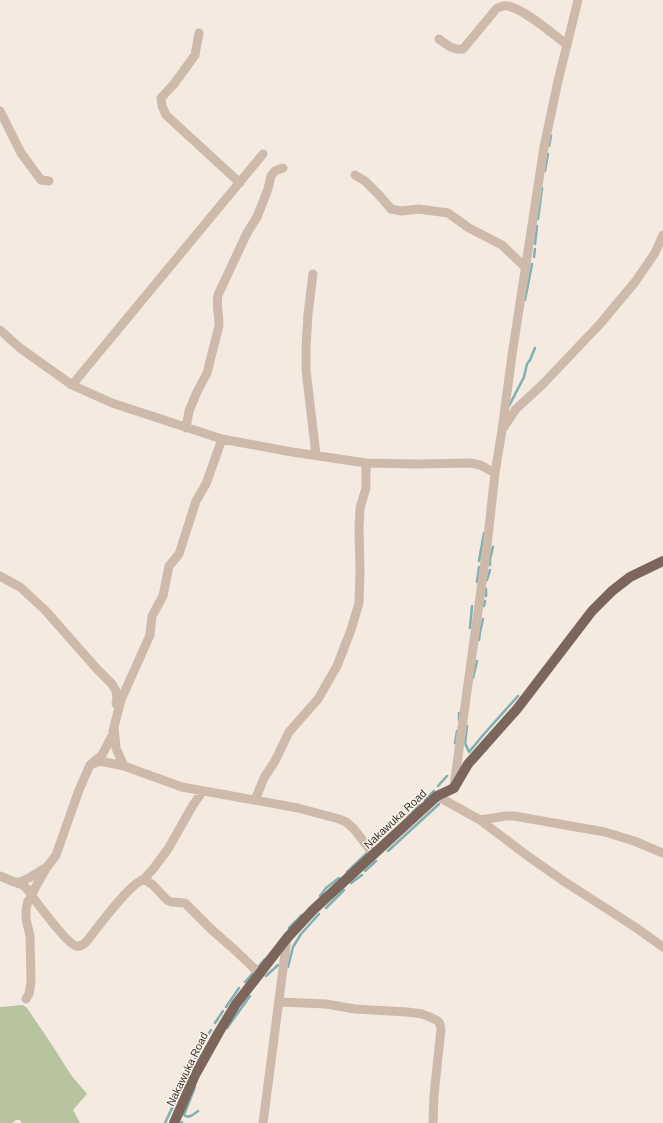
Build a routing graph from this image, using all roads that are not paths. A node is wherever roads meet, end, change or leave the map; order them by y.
1 (578, 0) edge
2 (199, 33) dead end
3 (439, 39) dead end
4 (567, 44) junction
5 (0, 111) edge
6 (263, 154) dead end
7 (283, 168) dead end
8 (355, 175) dead end
9 (49, 181) dead end
10 (240, 183) junction
11 (663, 235) edge
12 (526, 268) junction
13 (313, 274) dead end
14 (0, 330) edge
15 (72, 385) junction
16 (186, 428) junction
17 (502, 430) junction
18 (222, 440) junction
19 (316, 455) junction
20 (366, 462) junction
21 (480, 465) junction
22 (495, 473) junction
23 (493, 495) junction
24 (663, 560) edge
25 (0, 576) edge
26 (114, 727) junction
27 (90, 765) junction
28 (124, 766) junction
29 (454, 788) junction
30 (203, 791) junction
31 (437, 796) junction
32 (255, 800) junction
33 (480, 820) junction
34 (663, 853) edge
35 (374, 855) junction
36 (48, 866) junction
37 (0, 876) edge
38 (144, 879) junction
39 (14, 882) junction
40 (32, 896) junction
41 (287, 938) junction
42 (663, 947) edge
43 (260, 974) junction
44 (26, 999) dead end
45 (279, 1002) junction
46 (174, 1123) edge
47 (263, 1123) edge
48 (433, 1123) edge

1 - 4 street
2 - 10 street
3 - 4 street
4 - 12 street
5 - 9 street
6 - 10 street
7 - 16 street
8 - 12 street
10 - 15 street
11 - 17 street
12 - 17 street
13 - 19 street
14 - 15 street
15 - 16 street
16 - 18 street
17 - 22 street
18 - 19 street
18 - 26 street
19 - 20 street
20 - 21 street
20 - 32 street
21 - 22 street
21 - 23 street
22 - 23 street
23 - 29 street
24 - 29 main road
25 - 26 street
26 - 27 street
26 - 28 street
27 - 28 street
27 - 36 street
28 - 30 street
29 - 31 main road, Nakawuka Road
30 - 32 street
30 - 38 street
31 - 33 street
31 - 35 main road, Nakawuka Road
32 - 35 street
33 - 34 street
33 - 42 street
35 - 41 main road, Nakawuka Road
36 - 39 street
36 - 40 street
37 - 39 street
38 - 40 street
38 - 43 street
39 - 40 street
40 - 44 street
41 - 43 main road, Nakawuka Road
41 - 45 street
43 - 46 main road, Nakawuka Road
45 - 47 street
45 - 48 street

